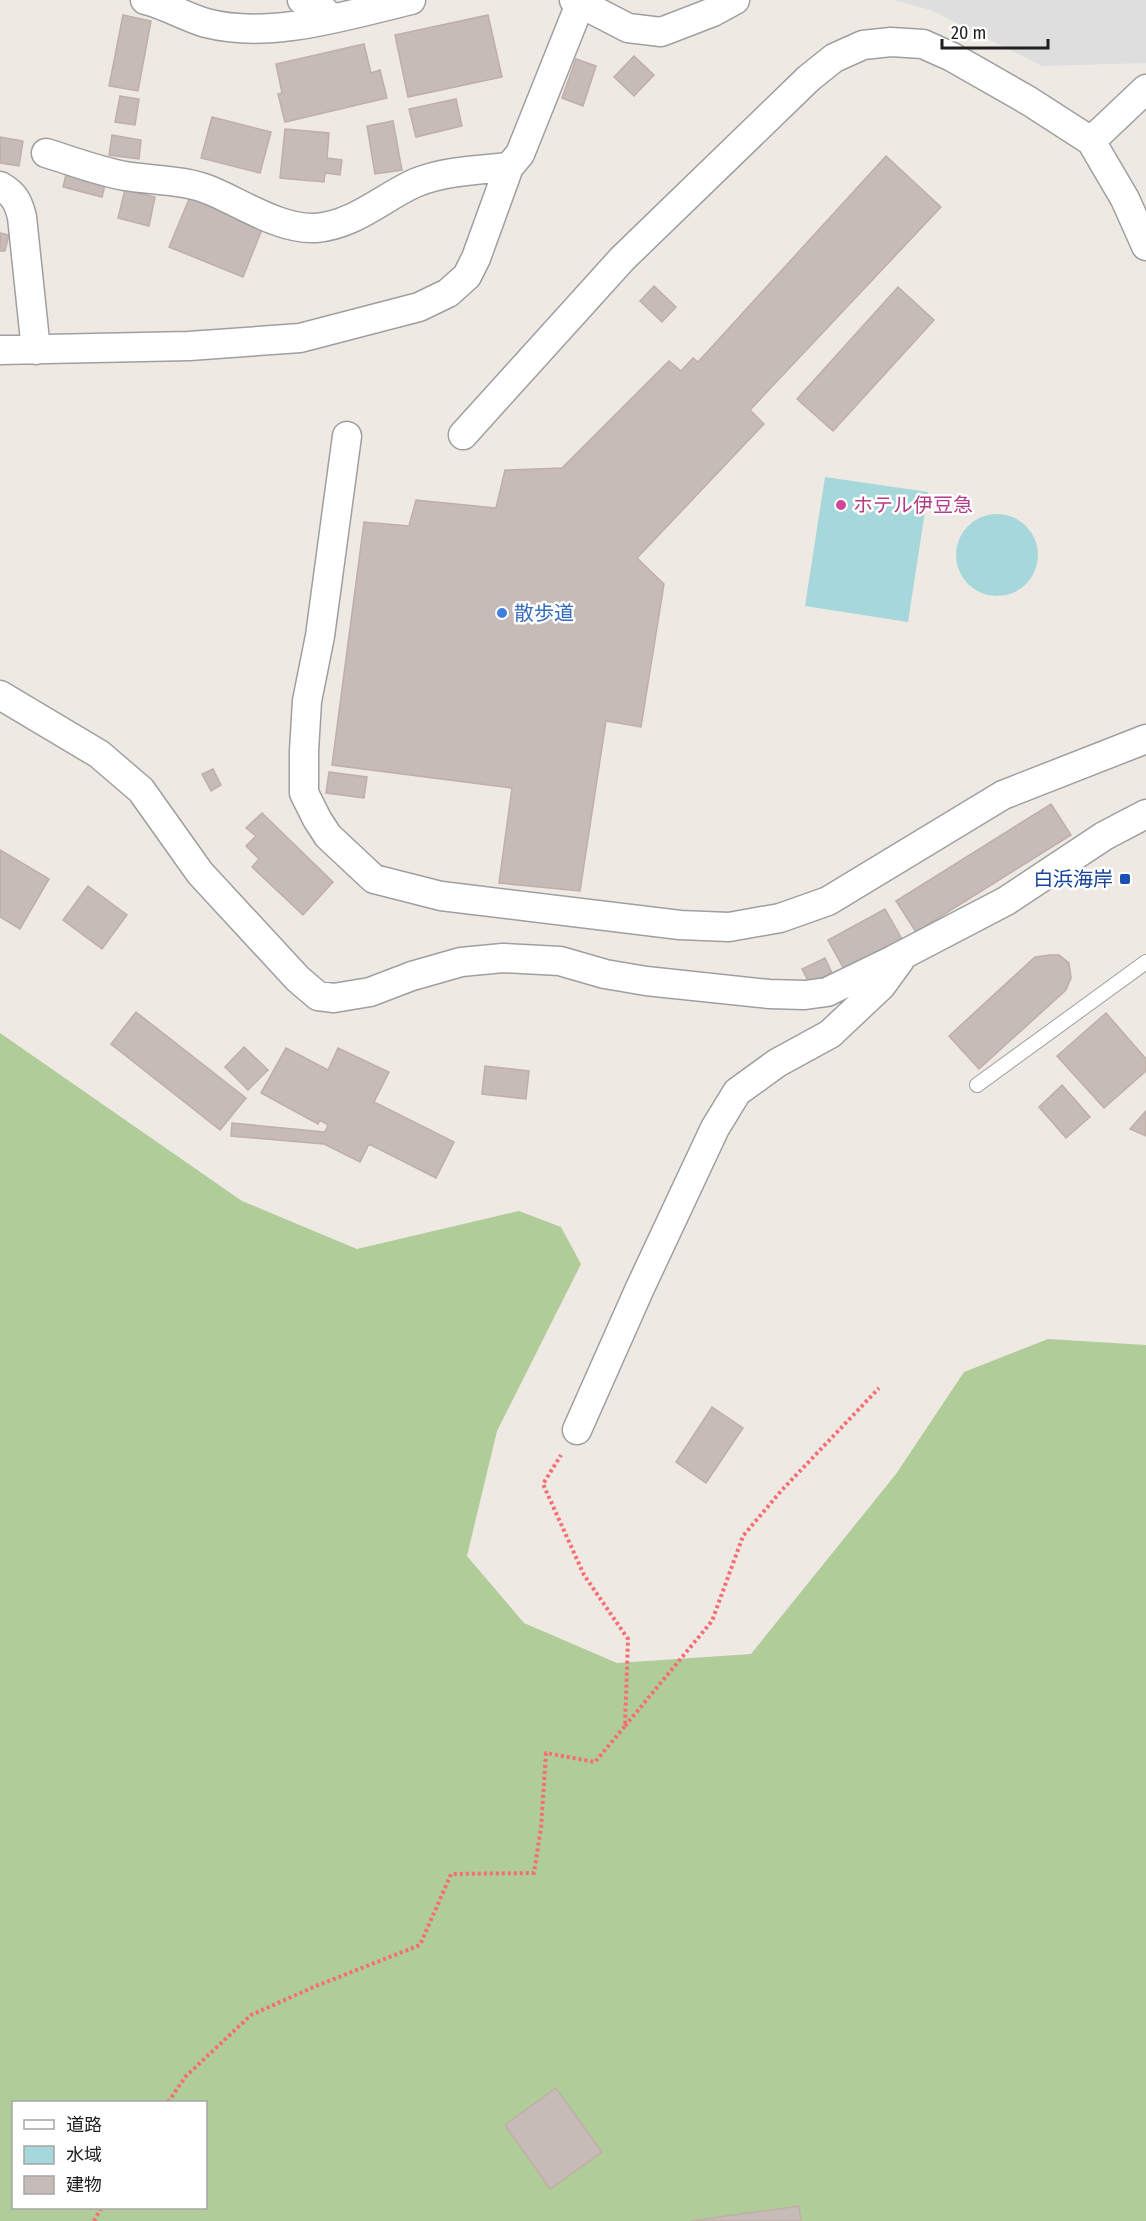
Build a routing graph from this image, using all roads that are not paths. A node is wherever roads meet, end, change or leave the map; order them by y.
1 (145, 0) edge
2 (302, 0) edge
3 (411, 0) edge
4 (735, 0) edge
5 (577, 2) edge
6 (331, 18) junction
7 (1146, 89) edge
8 (1091, 141) junction
9 (46, 153) dead end
10 (509, 167) junction
11 (0, 186) edge
12 (1146, 246) edge
13 (0, 350) edge
14 (36, 350) junction
15 (463, 435) dead end
16 (347, 436) dead end
17 (0, 695) edge
18 (1146, 739) edge
19 (1146, 814) edge
20 (905, 953) junction
21 (1146, 962) edge
22 (977, 1085) dead end
23 (577, 1430) road end

1 - 6 street
2 - 6 street
3 - 6 street
4 - 5 street
5 - 10 street
7 - 8 street
8 - 12 street
8 - 15 street
9 - 10 street
10 - 14 street
11 - 14 street
13 - 14 street
16 - 18 street
17 - 20 street
19 - 20 street
20 - 23 street
21 - 22 lane

